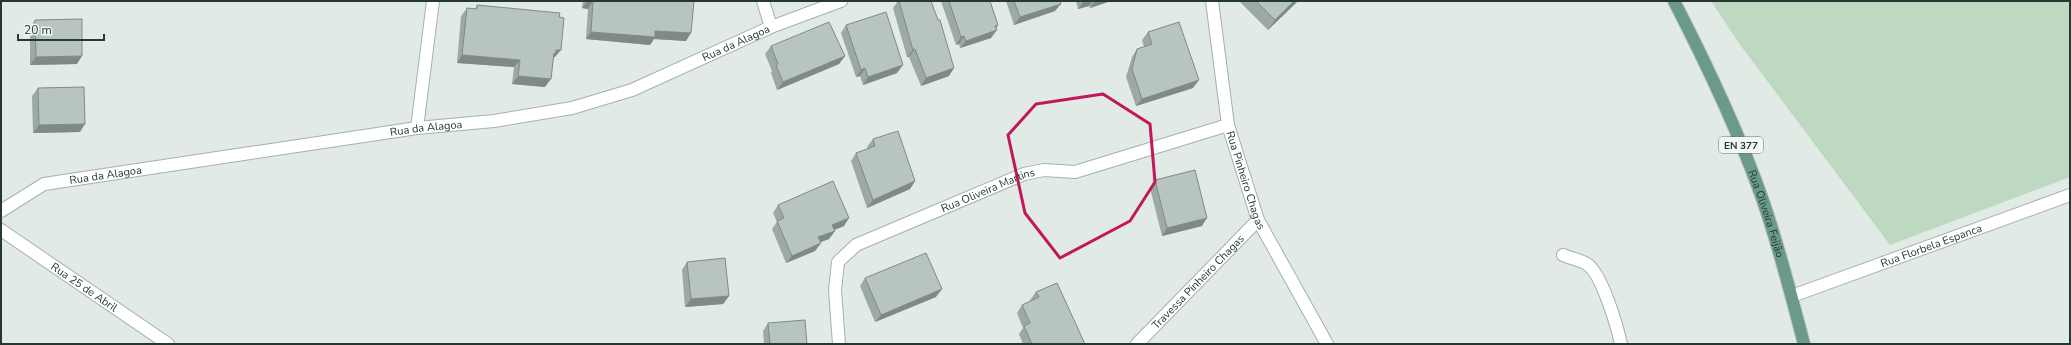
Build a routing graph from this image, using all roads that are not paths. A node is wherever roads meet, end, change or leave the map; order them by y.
1 (434, 1) edge
2 (763, 1) edge
3 (841, 1) edge
4 (1212, 1) edge
5 (1674, 1) edge
6 (771, 27) junction
7 (1228, 125) junction
8 (417, 128) junction
9 (2070, 195) edge
10 (1, 211) edge
11 (1258, 220) junction
12 (1, 230) edge
13 (1563, 255) dead end
14 (1792, 296) junction
15 (168, 344) edge
16 (839, 344) edge
17 (1137, 344) edge
18 (1327, 344) edge
19 (1621, 344) edge
20 (1804, 344) edge

1 - 8 street
2 - 6 street
3 - 6 street, Rua da Alagoa
4 - 7 street, Rua Pinheiro Chagas
5 - 14 main road, Rua Oliveira Feijão / EN 377
6 - 8 street, Rua da Alagoa
7 - 11 street, Rua Pinheiro Chagas
7 - 16 street, Rua Oliveira Martins
8 - 10 street, Rua da Alagoa
9 - 14 street, Rua Florbela Espanca
11 - 17 street, Travessa Pinheiro Chagas
11 - 18 street, Rua Pinheiro Chagas
12 - 15 street, Rua 25 de Abril
13 - 19 street
14 - 20 main road, Rua Oliveira Feijão / EN 377

